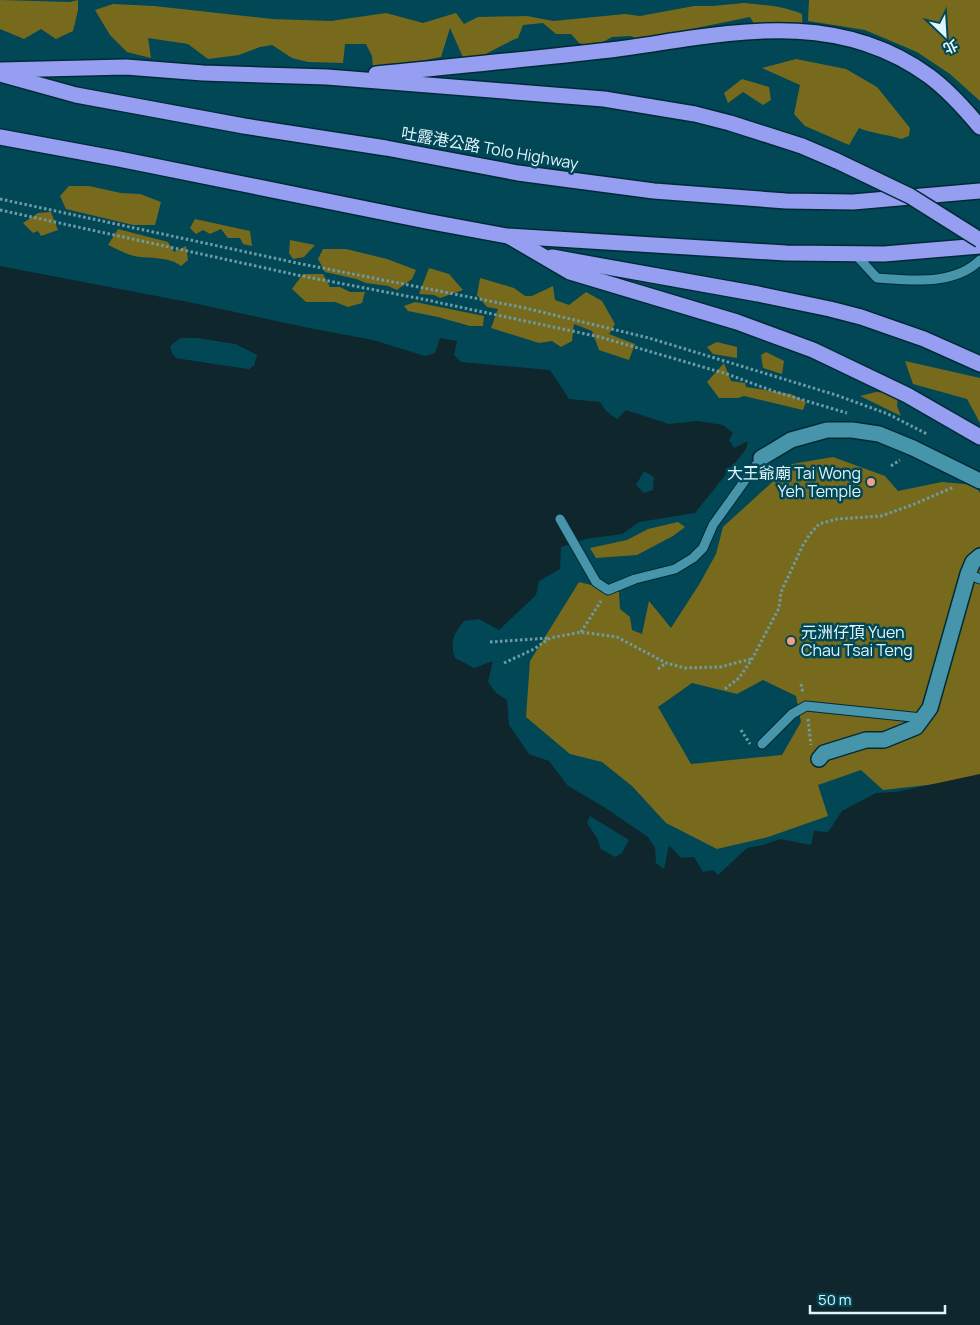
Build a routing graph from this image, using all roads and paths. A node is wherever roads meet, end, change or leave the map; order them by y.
1 (0, 70) edge
2 (0, 74) edge
3 (327, 77) junction
4 (980, 127) edge
5 (0, 138) edge
6 (980, 191) edge
7 (0, 199) edge
8 (0, 210) edge
9 (507, 236) junction
10 (980, 240) edge
11 (980, 246) edge
12 (855, 254) junction
13 (539, 255) junction
14 (980, 260) edge
15 (980, 364) edge
16 (849, 414) dead end
17 (932, 437) dead end
18 (980, 437) edge
19 (761, 458) joint
20 (978, 480) edge
21 (560, 519) dead end
22 (980, 556) edge
23 (974, 576) edge
24 (608, 590) junction
25 (581, 632) junction
26 (550, 638) junction
27 (490, 642) dead end
28 (752, 658) junction
29 (504, 663) dead end
30 (666, 663) junction
31 (658, 669) dead end
32 (801, 684) dead end
33 (724, 689) dead end
34 (806, 706) junction
35 (922, 718) junction
36 (762, 744) dead end
37 (819, 759) joint

1 - 3 highway
2 - 6 highway, 吐露港公路 Tolo Highway
3 - 4 highway
3 - 10 highway, bridge
5 - 9 highway
7 - 17 path
8 - 16 path
9 - 12 highway
9 - 13 highway
11 - 12 highway
12 - 14 lane
13 - 15 highway
13 - 18 highway
19 - 20 street
19 - 24 lane
20 - 28 path
21 - 24 lane
22 - 23 street
23 - 35 street
24 - 25 path
25 - 26 path
25 - 30 path
26 - 27 path
26 - 29 path
28 - 30 path
28 - 33 path
30 - 31 path
32 - 34 path
34 - 35 lane
34 - 36 lane
34 - 37 path
35 - 37 street

